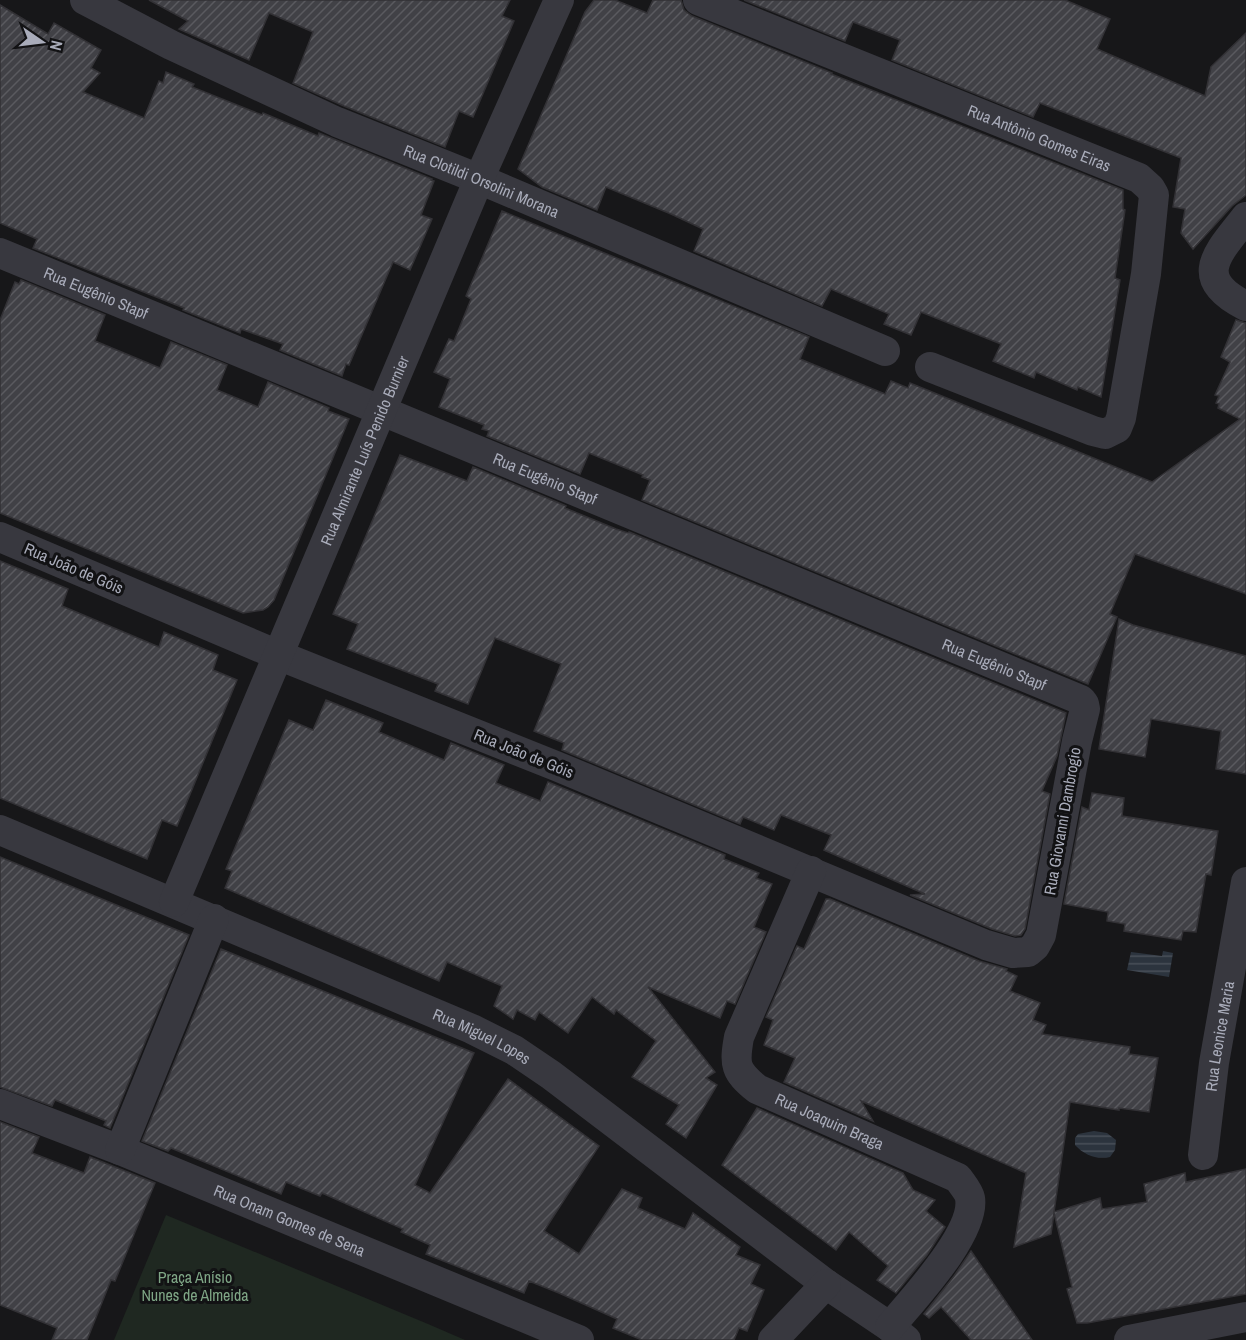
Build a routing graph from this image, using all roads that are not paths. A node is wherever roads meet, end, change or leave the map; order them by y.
1 (85, 0) edge
2 (559, 0) edge
3 (698, 0) edge
4 (479, 179) junction
5 (1246, 217) edge
6 (0, 253) edge
7 (1246, 306) edge
8 (885, 351) dead end
9 (930, 367) dead end
10 (381, 412) junction
11 (0, 537) edge
12 (278, 655) junction
13 (1085, 708) joint
14 (0, 830) edge
15 (811, 871) junction
16 (1246, 882) edge
17 (174, 902) junction
18 (214, 919) junction
19 (1041, 935) joint
20 (0, 1104) edge
21 (120, 1150) junction
22 (1203, 1155) dead end
23 (826, 1284) junction
24 (1236, 1326) edge
25 (898, 1333) edge
26 (579, 1340) edge
27 (773, 1340) edge
28 (1129, 1340) edge

1 - 4 street, Rua Clotildi Orsolini Morana
2 - 4 street, Rua Almirante Luís Penido Burnier
3 - 9 street, Rua Antônio Gomes Eiras
4 - 8 street, Rua Clotildi Orsolini Morana
4 - 10 street, Rua Almirante Luís Penido Burnier
5 - 7 street
6 - 10 street, Rua Eugênio Stapf
10 - 12 street, Rua Almirante Luís Penido Burnier
10 - 13 street, Rua Eugênio Stapf
11 - 12 street, Rua João de Góis
12 - 15 street, Rua João de Góis
12 - 17 street, Rua Almirante Luís Penido Burnier
13 - 19 street, Rua Giovanni Dambrogio
14 - 17 street, Rua Miguel Lopes
15 - 19 street, Rua João de Góis
15 - 25 street, Rua Joaquim Braga
16 - 22 street, Rua Leonice Maria
17 - 18 street, Rua Miguel Lopes
18 - 21 street
18 - 23 street, Rua Miguel Lopes
20 - 21 street, Rua Onam Gomes de Sena
21 - 26 street, Rua Onam Gomes de Sena
23 - 25 street, Rua Miguel Lopes
23 - 27 street
24 - 28 street

